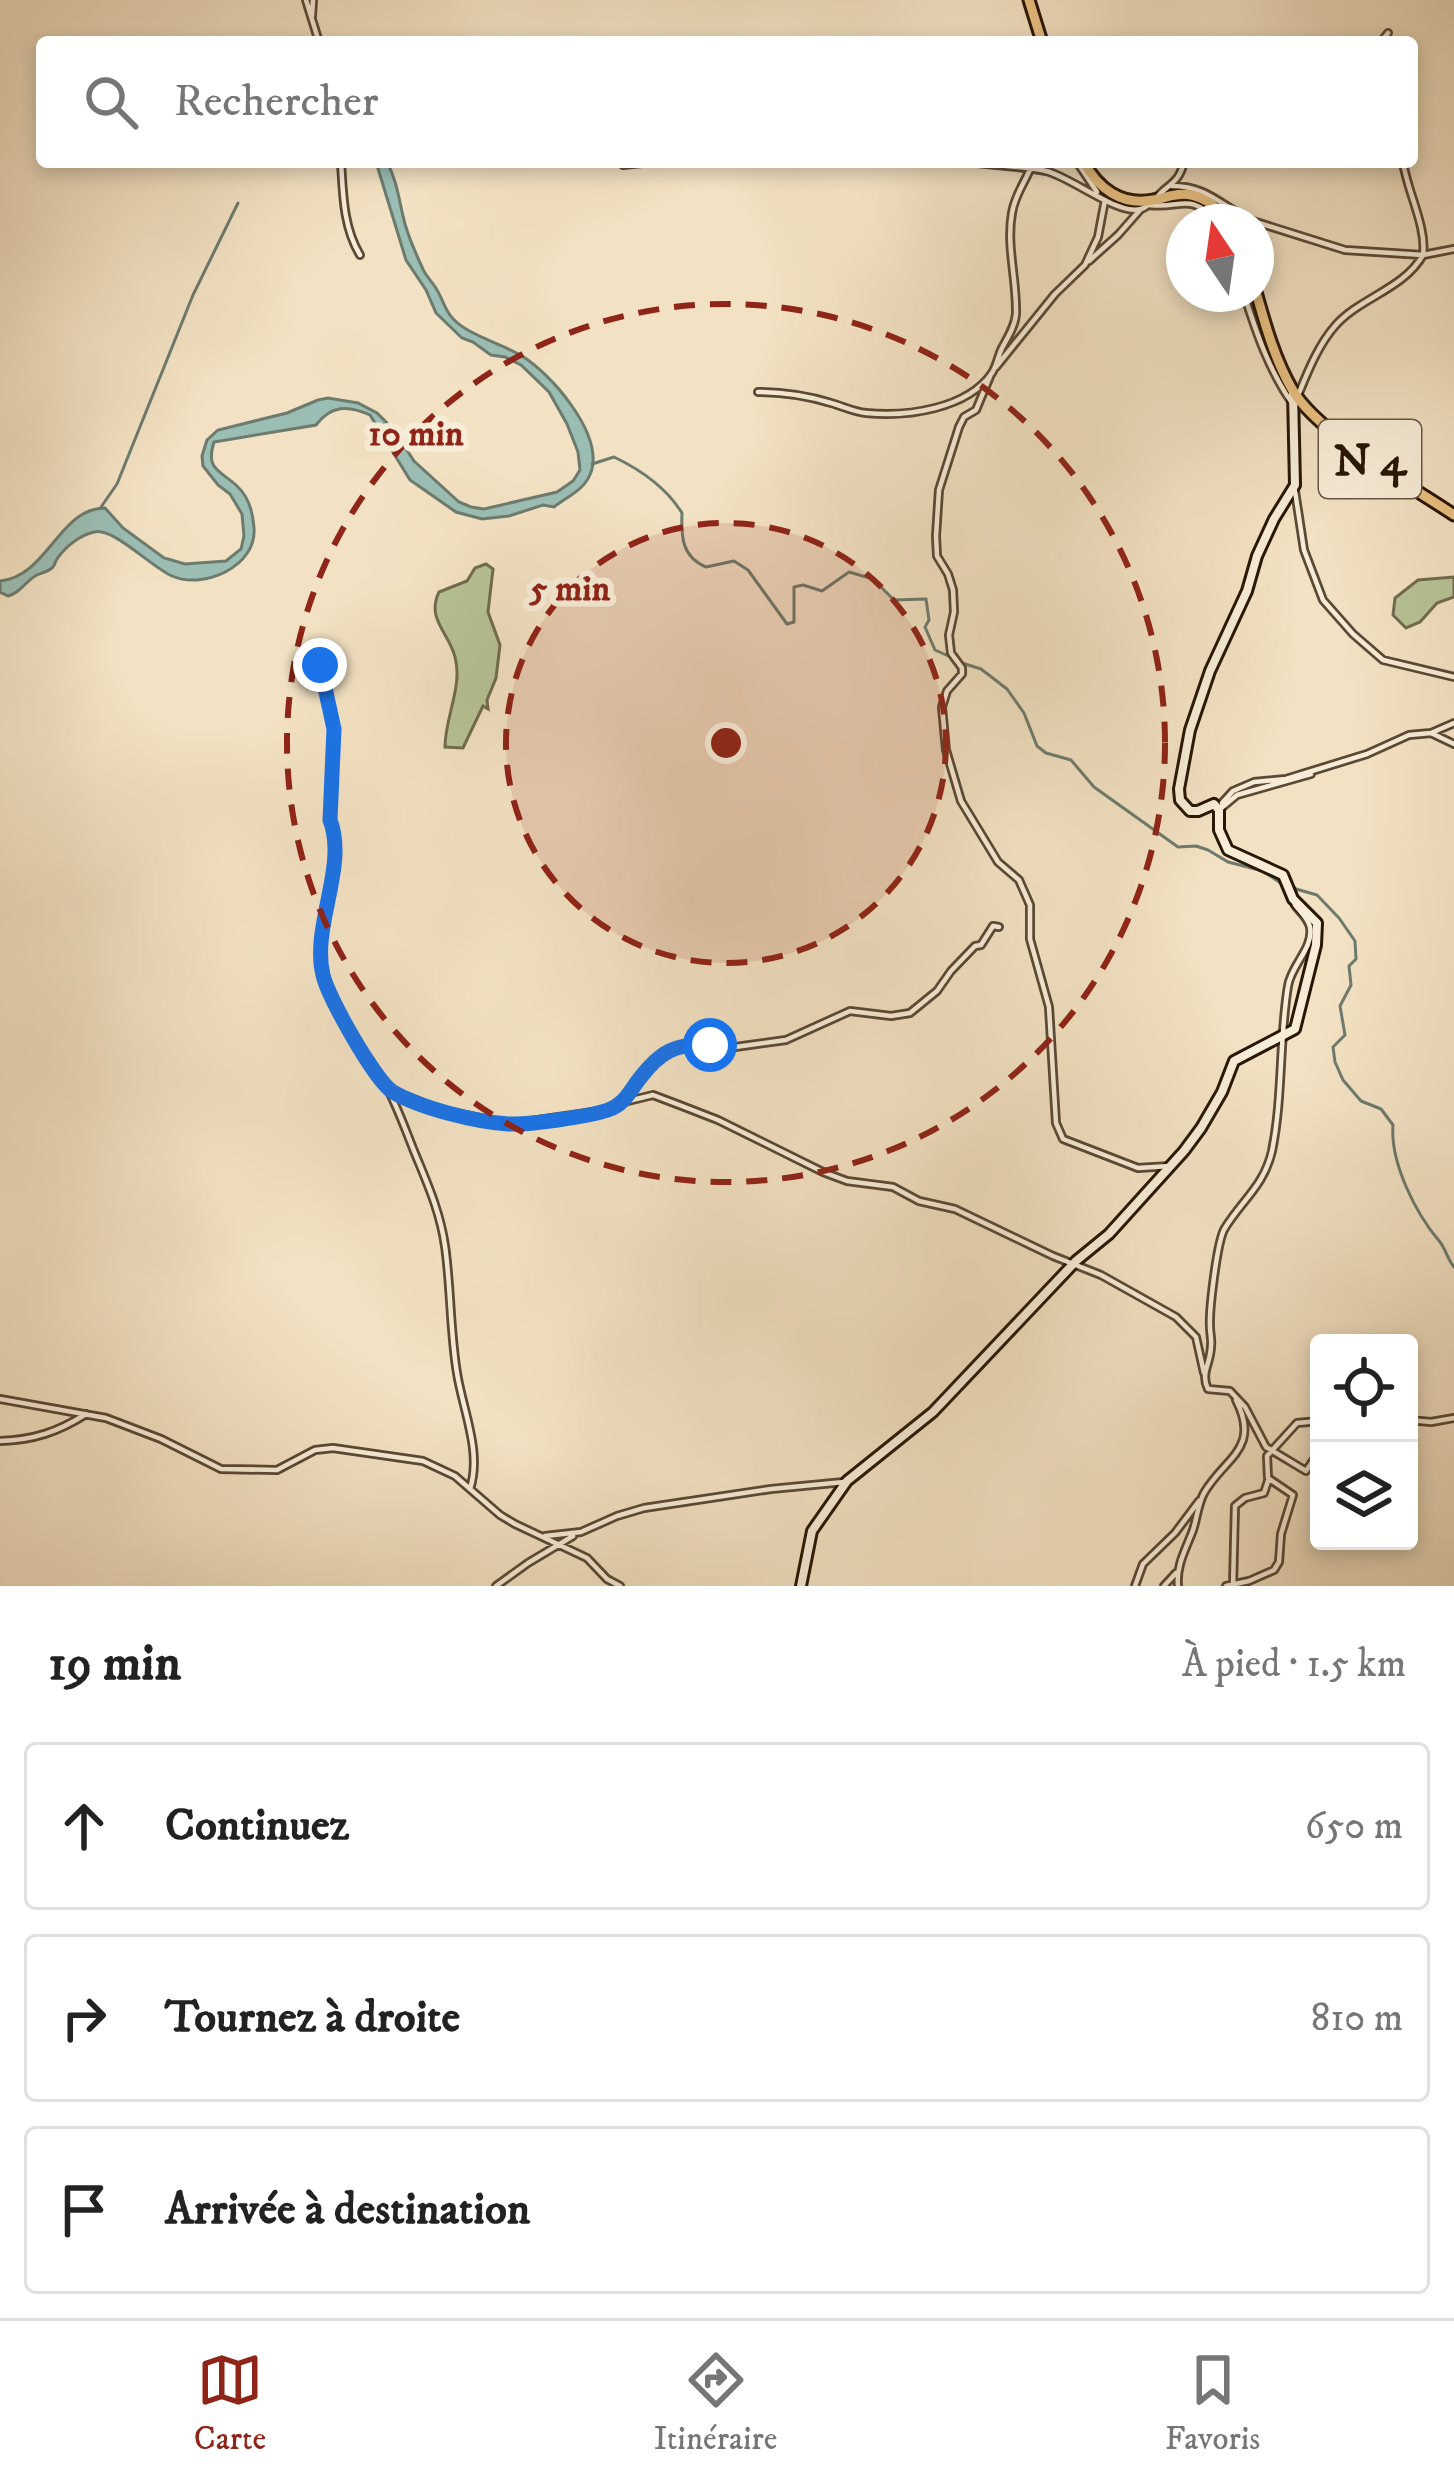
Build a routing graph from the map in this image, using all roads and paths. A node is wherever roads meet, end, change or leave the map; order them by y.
1 (309, 0) edge
2 (1029, 0) edge
3 (1388, 33) dead end
4 (317, 36) edge
5 (1040, 36) edge
6 (1386, 36) edge
7 (341, 168) edge
8 (1031, 168) edge
9 (1037, 168) edge
10 (1084, 168) edge
11 (1085, 168) edge
12 (1182, 168) edge
13 (1404, 168) edge
14 (1172, 186) junction
15 (1102, 197) junction
16 (1152, 202) junction
17 (1211, 204) edge
18 (1226, 204) edge
19 (1166, 205) edge
20 (1141, 209) junction
21 (1274, 228) edge
22 (1454, 249) edge
23 (360, 255) dead end
24 (1423, 255) junction
25 (1085, 265) junction
26 (1249, 312) edge
27 (1261, 312) edge
28 (996, 367) junction
29 (991, 374) junction
30 (758, 392) dead end
31 (1294, 398) junction
32 (1294, 485) junction
33 (1454, 515) edge
34 (316, 644) dead end
35 (1454, 676) edge
36 (1454, 723) edge
37 (1430, 734) junction
38 (1454, 744) edge
39 (1220, 810) junction
40 (1293, 899) junction
41 (999, 927) dead end
42 (1282, 1037) junction
43 (388, 1089) junction
44 (624, 1102) junction
45 (1170, 1166) junction
46 (1075, 1263) junction
47 (1204, 1373) junction
48 (1233, 1395) junction
49 (0, 1399) edge
50 (86, 1414) junction
51 (1454, 1418) edge
52 (1418, 1421) edge
53 (1310, 1422) edge
54 (0, 1441) edge
55 (1271, 1451) junction
56 (1310, 1465) edge
57 (1268, 1478) junction
58 (847, 1481) junction
59 (470, 1489) junction
60 (1200, 1500) junction
61 (578, 1533) junction
62 (539, 1535) junction
63 (559, 1546) junction
64 (1177, 1571) junction
65 (1250, 1581) junction
66 (1230, 1585) edge
67 (496, 1586) edge
68 (620, 1586) edge
69 (801, 1586) edge
70 (1135, 1586) edge
71 (1164, 1586) edge
72 (1178, 1586) edge
73 (1242, 1586) edge

1 - 4 street
2 - 5 main road
3 - 6 street
7 - 23 street
8 - 28 street
9 - 15 street
10 - 15 street
11 - 16 main road
12 - 14 street
13 - 24 street
14 - 16 street
14 - 18 street
15 - 20 street
15 - 25 street
16 - 17 main road
16 - 19 street
16 - 20 street
20 - 25 street
21 - 24 street
22 - 24 street
24 - 31 street
25 - 28 street
26 - 31 street
27 - 31 main road, N 4
28 - 29 street
29 - 30 street
29 - 45 street
31 - 32 street
31 - 33 main road, N 4
32 - 35 street
32 - 39 street
34 - 43 street
36 - 37 street
37 - 38 street
37 - 39 street
39 - 40 street
40 - 42 street
40 - 42 street
41 - 44 street
42 - 45 street
42 - 47 street
43 - 44 street
43 - 59 street
44 - 46 street
45 - 46 street
46 - 47 street
46 - 58 street
47 - 48 street
48 - 55 street
48 - 60 street
49 - 50 street
50 - 54 street
50 - 59 street
51 - 52 street
53 - 55 street
55 - 56 street
55 - 57 street
57 - 65 street
57 - 66 street
58 - 61 street
58 - 69 street
59 - 62 street
60 - 64 street
60 - 70 street
61 - 62 street
61 - 63 street
62 - 63 street
63 - 67 street
63 - 68 street
64 - 71 street
64 - 72 street
65 - 66 street
65 - 73 street

